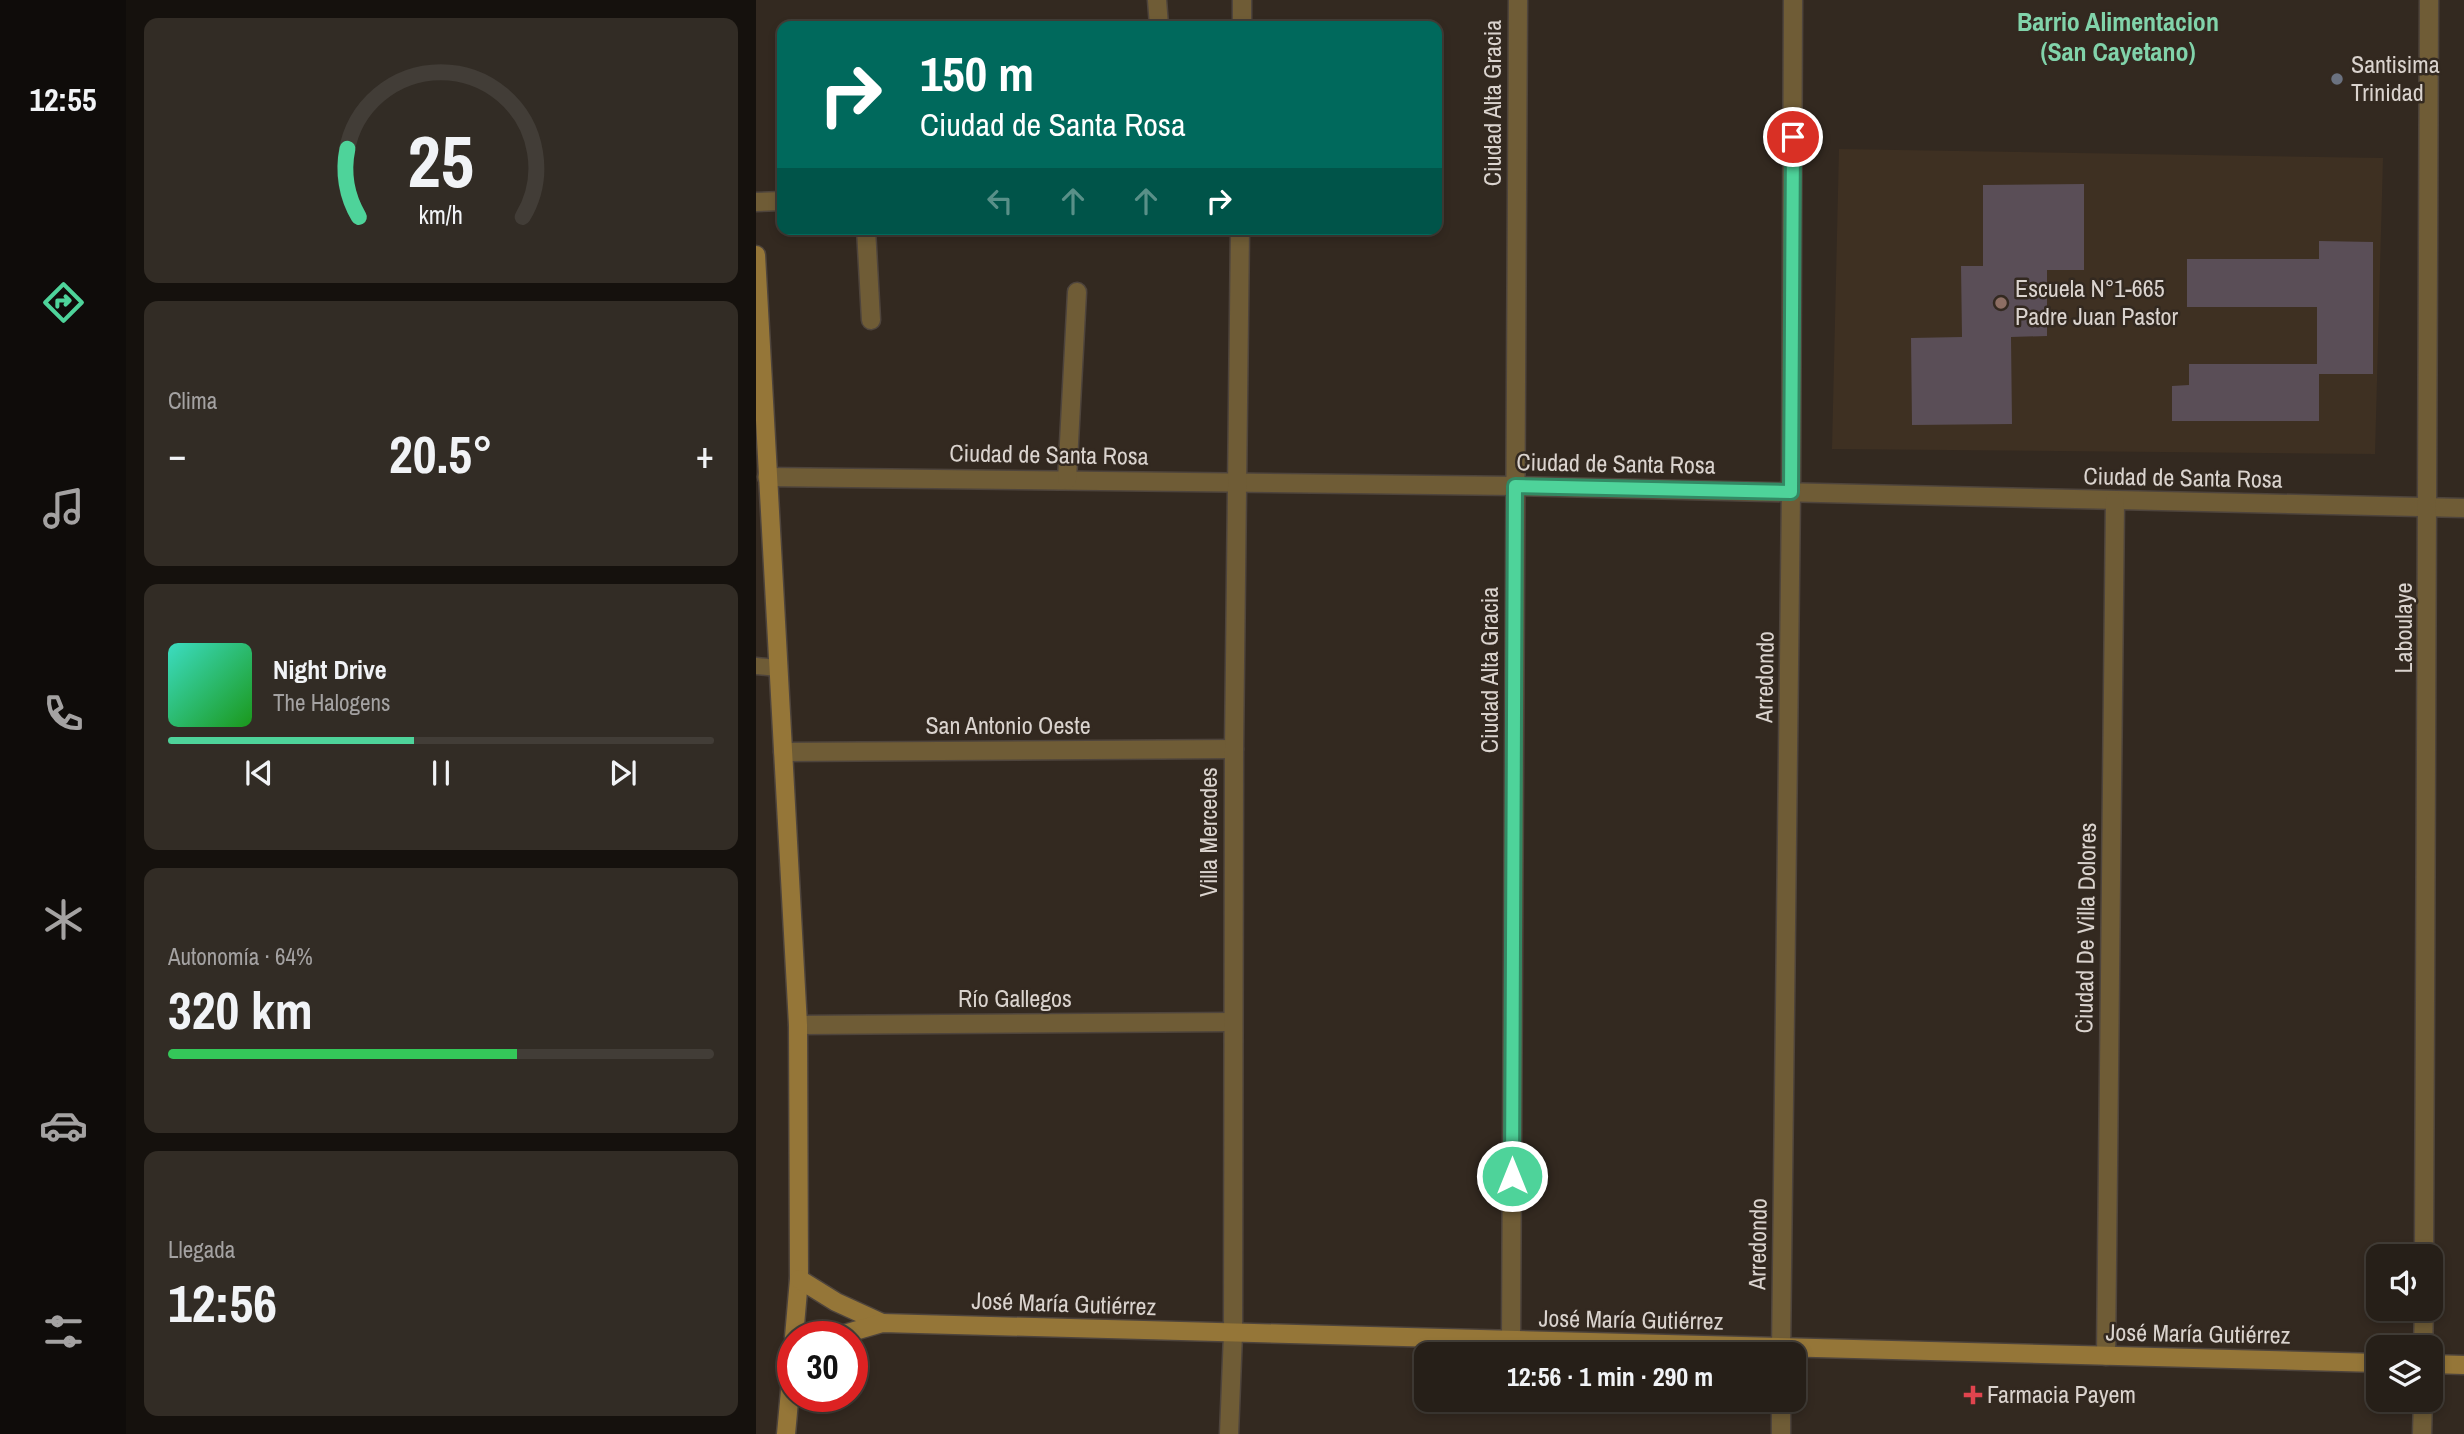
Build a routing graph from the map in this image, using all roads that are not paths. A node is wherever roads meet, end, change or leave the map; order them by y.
1 (1157, 0) edge
2 (1242, 0) edge
3 (1518, 0) edge
4 (1793, 0) edge
5 (2429, 0) edge
6 (1158, 21) edge
7 (1242, 21) edge
8 (777, 201) edge
9 (756, 202) edge
10 (866, 235) edge
11 (1240, 235) edge
12 (756, 255) edge
13 (1077, 292) dead end
14 (871, 320) dead end
15 (767, 477) junction
16 (1067, 480) junction
17 (1238, 482) junction
18 (1515, 486) junction
19 (1791, 492) junction
20 (2115, 502) junction
21 (2430, 507) junction
22 (2464, 508) edge
23 (756, 666) edge
24 (778, 668) junction
25 (1234, 749) junction
26 (783, 752) junction
27 (1233, 1022) junction
28 (798, 1025) junction
29 (2424, 1244) edge
30 (799, 1279) junction
31 (795, 1321) edge
32 (882, 1323) junction
33 (868, 1327) edge
34 (1233, 1334) junction
35 (1511, 1341) junction
36 (1538, 1342) edge
37 (1781, 1342) edge
38 (1806, 1351) edge
39 (2106, 1356) junction
40 (2366, 1363) edge
41 (2443, 1364) edge
42 (2464, 1365) edge
43 (788, 1412) edge
44 (1781, 1412) edge
45 (2423, 1412) edge
46 (786, 1434) edge
47 (1229, 1434) edge
48 (1781, 1434) edge
49 (2422, 1434) edge

1 - 6 street
2 - 7 street
3 - 18 street, Ciudad Alta Gracia
4 - 19 street, Arredondo
5 - 21 street, Laboulaye
8 - 9 street
10 - 14 street
11 - 17 street, Villa Mercedes
12 - 15 street
13 - 16 street
15 - 16 street, Ciudad de Santa Rosa
15 - 24 street
16 - 17 street, Ciudad de Santa Rosa
17 - 18 street, Ciudad de Santa Rosa
17 - 25 street, Villa Mercedes
18 - 19 street, Ciudad de Santa Rosa
18 - 35 street, Ciudad Alta Gracia
19 - 20 street, Ciudad de Santa Rosa
19 - 37 street, Arredondo
20 - 21 street, Ciudad de Santa Rosa
20 - 39 street, Ciudad De Villa Dolores
21 - 22 street, Ciudad de Santa Rosa
21 - 29 street, Laboulaye
23 - 24 lane
24 - 26 street
25 - 26 street, San Antonio Oeste
25 - 27 street, Villa Mercedes
26 - 28 street
27 - 28 street, Río Gallegos
27 - 34 street, Villa Mercedes
28 - 30 street
30 - 31 street
30 - 32 street, José María Gutiérrez
32 - 33 street, José María Gutiérrez
32 - 34 street, José María Gutiérrez
34 - 35 street, José María Gutiérrez
34 - 47 street, Villa Mercedes
35 - 36 street, José María Gutiérrez
38 - 39 street, José María Gutiérrez
39 - 40 street, José María Gutiérrez
41 - 42 street
43 - 46 street
44 - 48 street
45 - 49 street

